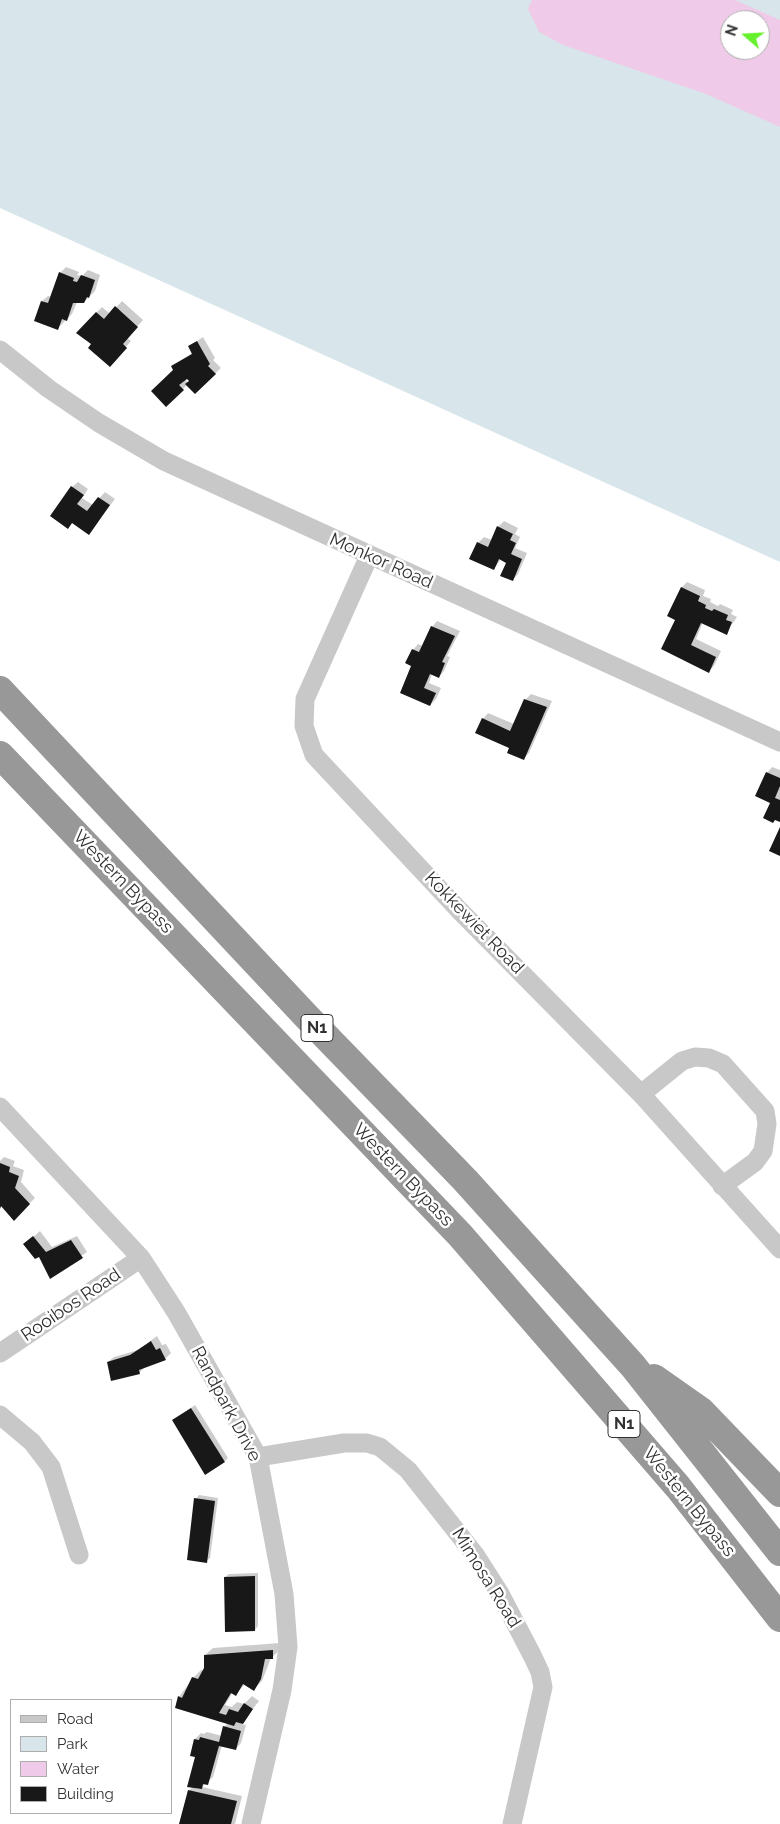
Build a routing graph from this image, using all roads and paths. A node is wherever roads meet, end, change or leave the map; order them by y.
1 (0, 350) edge
2 (369, 556) junction
3 (0, 690) edge
4 (780, 742) edge
5 (0, 755) edge
6 (641, 1094) junction
7 (0, 1107) edge
8 (722, 1186) junction
9 (780, 1248) edge
10 (141, 1258) junction
11 (0, 1353) edge
12 (633, 1366) junction
13 (0, 1415) edge
14 (258, 1457) junction
15 (780, 1493) edge
16 (780, 1552) edge
17 (79, 1555) dead end
18 (780, 1618) edge
19 (251, 1824) edge
20 (512, 1824) edge

1 - 2 street, Monkor Road
2 - 4 street, Monkor Road
2 - 6 street, Kokkewiet Road
3 - 12 highway, N1
5 - 18 highway, Western Bypass / N1
6 - 8 street, Kokkewiet Road
6 - 8 street
7 - 10 street, Randpark Drive
8 - 9 street, Kokkewiet Road
10 - 11 street, Rooibos Road
10 - 14 street, Randpark Drive
12 - 15 highway
12 - 16 highway, N1
13 - 17 street
14 - 19 street, Randpark Drive
14 - 20 street, Mimosa Road

